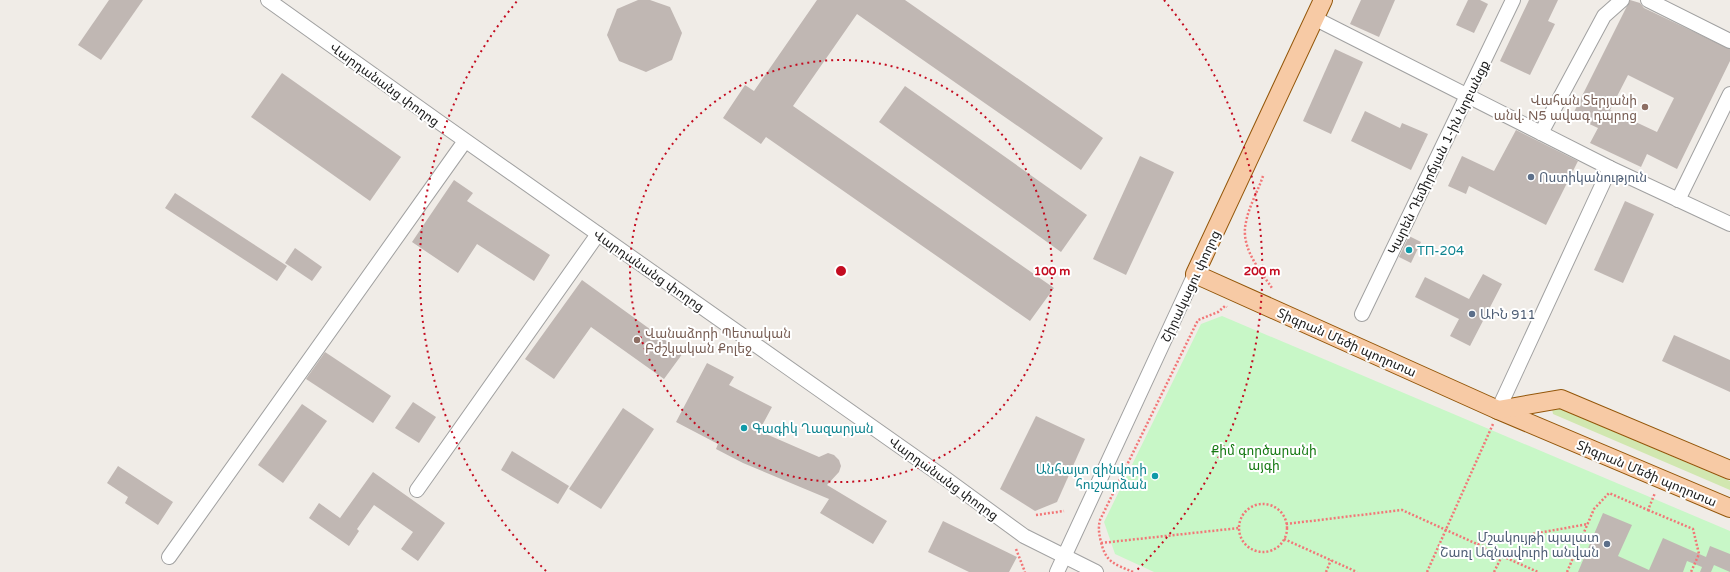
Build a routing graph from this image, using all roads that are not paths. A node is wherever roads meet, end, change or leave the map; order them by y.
1 (268, 0) edge
2 (1323, 0) edge
3 (1513, 0) edge
4 (1622, 0) edge
5 (1648, 0) edge
6 (1314, 18) junction
7 (1730, 41) edge
8 (1730, 94) edge
9 (1467, 96) junction
10 (1541, 133) junction
11 (465, 141) junction
12 (1610, 168) junction
13 (1678, 200) junction
14 (1730, 224) edge
15 (598, 234) junction
16 (1195, 274) junction
17 (1362, 314) dead end
18 (1496, 416) junction
19 (1730, 470) edge
20 (417, 490) dead end
21 (1730, 508) edge
22 (1066, 556) junction
23 (169, 557) dead end
24 (1057, 572) edge
25 (1096, 572) edge

1 - 11 street, Վարդանանց փողոց
2 - 6 main road, Շիրակացու փողոց
3 - 9 street, Կարեն Դեմիրճյան 1-ին նրբանցք
4 - 10 street
5 - 7 street
6 - 9 street
6 - 16 main road, Շիրակացու փողոց
8 - 13 street
9 - 10 street
9 - 17 street, Կարեն Դեմիրճյան 1-ին նրբանցք
10 - 12 street
11 - 15 street, Վարդանանց փողոց
11 - 23 street
12 - 13 street
12 - 18 street
13 - 14 street
15 - 20 street
15 - 22 street, Վարդանանց փողոց
16 - 18 main road, Տիգրան Մեծի պողոտա
16 - 22 street, Շիրակացու փողոց
18 - 19 main road
18 - 21 main road, Տիգրան Մեծի պողոտա
22 - 24 street, Շիրակացու փողոց
22 - 25 street, Վարդանանց փողոց

